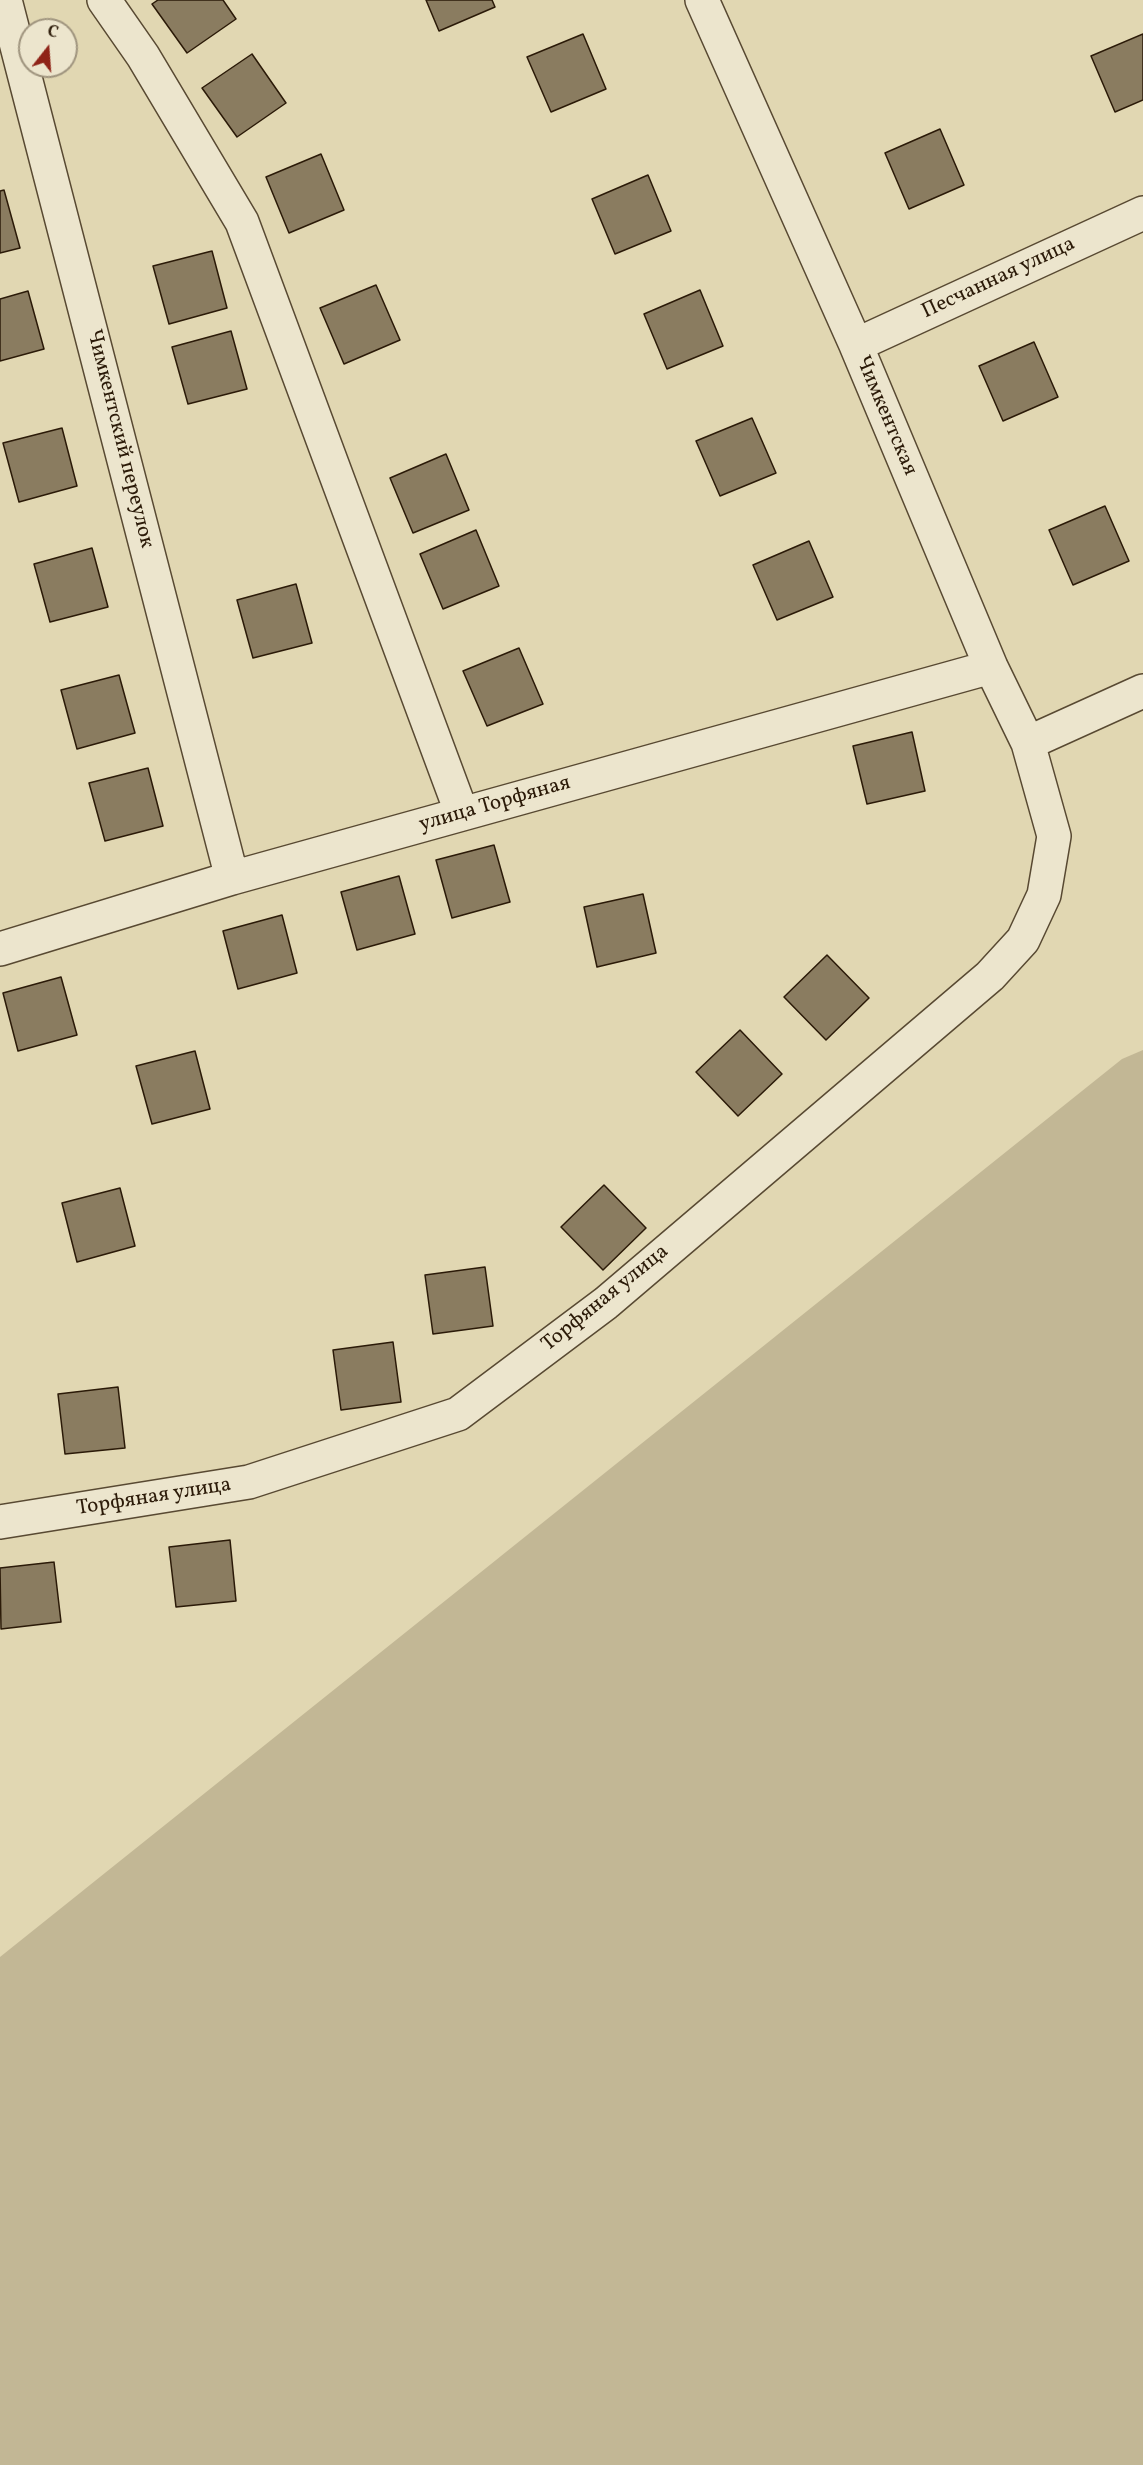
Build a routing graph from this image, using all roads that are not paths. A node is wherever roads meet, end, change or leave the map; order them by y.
1 (5, 0) edge
2 (104, 0) edge
3 (702, 0) edge
4 (1143, 213) edge
5 (855, 345) junction
6 (991, 667) junction
7 (1143, 691) edge
8 (1028, 743) junction
9 (462, 814) junction
10 (1054, 836) joint
11 (232, 878) junction
12 (0, 949) edge
13 (0, 1521) edge

1 - 11 street, Чимкентский переулок
2 - 9 street
3 - 5 street, Чимкентская
4 - 5 street, Песчанная улица
5 - 6 street, Чимкентская
6 - 8 street, Чимкентская
6 - 9 street, улица Торфяная
7 - 8 street
8 - 10 street, Чимкентская
9 - 11 street, улица Торфяная
10 - 13 street, Торфяная улица
11 - 12 street, улица Торфяная

